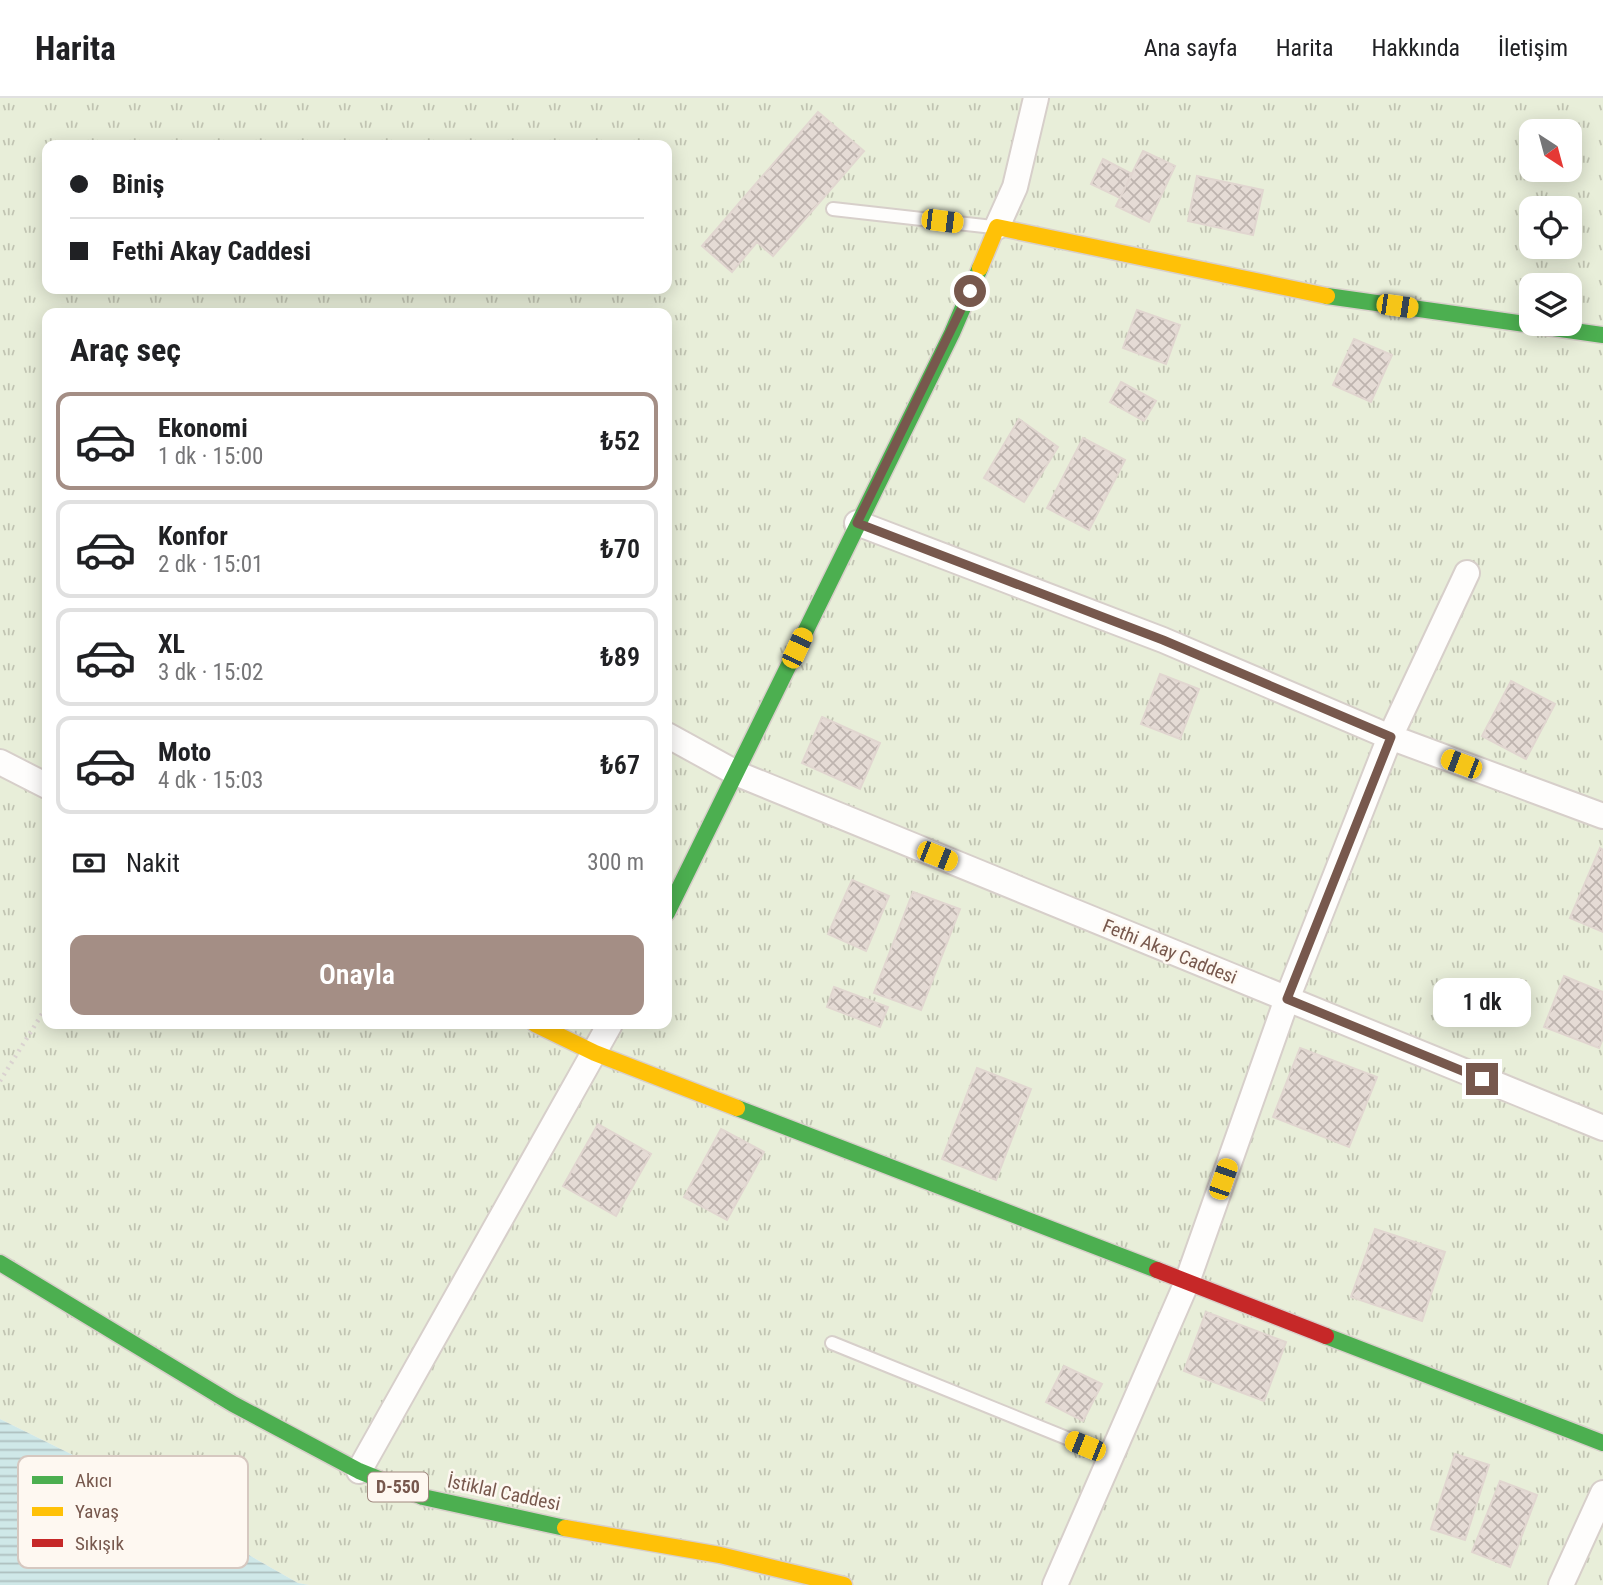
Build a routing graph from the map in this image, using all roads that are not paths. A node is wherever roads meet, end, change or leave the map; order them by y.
1 (1036, 98) edge
2 (833, 209) dead end
3 (997, 228) junction
4 (1603, 335) edge
5 (857, 523) junction
6 (1467, 573) dead end
7 (1391, 737) junction
8 (672, 738) edge
9 (0, 762) edge
10 (738, 774) junction
11 (42, 783) edge
12 (1603, 816) edge
13 (672, 903) edge
14 (1287, 999) junction
15 (546, 1029) edge
16 (608, 1029) edge
17 (596, 1053) junction
18 (1603, 1128) edge
19 (0, 1263) edge
20 (1187, 1282) junction
21 (832, 1343) dead end
22 (1603, 1443) edge
23 (1111, 1456) junction
24 (359, 1471) junction
25 (1603, 1493) edge
26 (844, 1585) edge
27 (1055, 1585) edge
28 (1560, 1585) edge

1 - 3 street
2 - 3 lane
3 - 4 street
3 - 5 street
5 - 7 street
5 - 10 street
6 - 7 street
7 - 12 street
7 - 14 street
8 - 10 street, Fethi Akay Caddesi
9 - 11 street
10 - 13 street
10 - 14 street, Fethi Akay Caddesi
14 - 18 street, Fethi Akay Caddesi
14 - 20 street
15 - 17 street
16 - 17 street
17 - 20 street
17 - 24 street
19 - 24 street, İstiklal Caddesi / D-550
20 - 22 street
20 - 23 street
21 - 23 lane
23 - 27 street
24 - 26 street, İstiklal Caddesi / D-550
25 - 28 street

